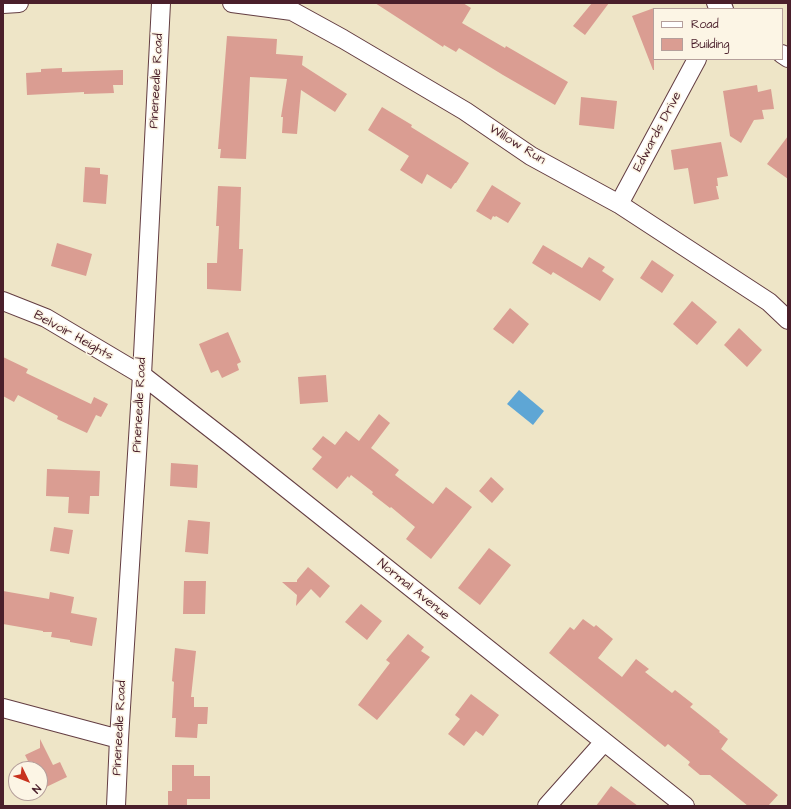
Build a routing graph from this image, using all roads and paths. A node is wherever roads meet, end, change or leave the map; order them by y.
1 (19, 3) edge
2 (161, 3) edge
3 (232, 3) edge
4 (3, 4) edge
5 (696, 60) edge
6 (620, 204) junction
7 (3, 300) edge
8 (788, 320) edge
9 (142, 375) junction
10 (3, 708) edge
11 (119, 739) junction
12 (604, 742) junction
13 (116, 806) edge
14 (547, 806) edge
15 (685, 806) edge

1 - 4 street
2 - 9 street, Pineneedle Road
3 - 6 street, Willow Run
5 - 6 street, Edwards Drive
6 - 8 street, Willow Run
7 - 9 street, Belvoir Heights
9 - 11 street, Pineneedle Road
9 - 12 street, Normal Avenue
10 - 11 street
11 - 13 street, Pineneedle Road
12 - 14 street
12 - 15 street, Normal Avenue

